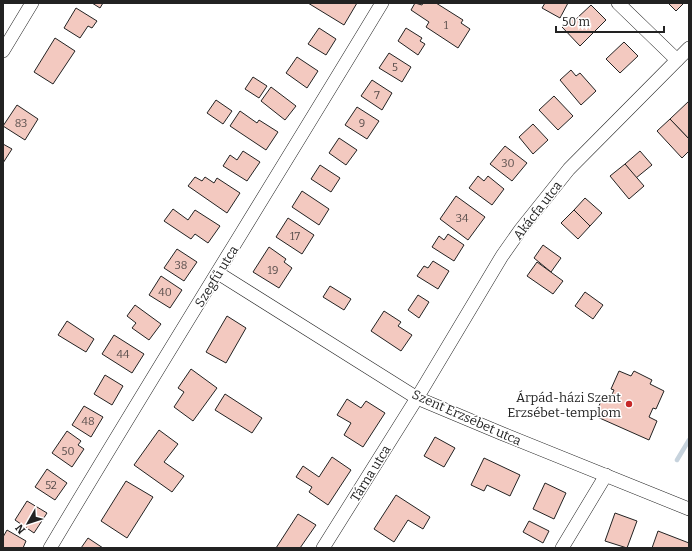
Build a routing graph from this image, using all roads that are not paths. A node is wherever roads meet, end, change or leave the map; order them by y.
1 (32, 3) edge
2 (382, 3) edge
3 (618, 3) edge
4 (689, 48) edge
5 (3, 50) edge
6 (677, 60) junction
7 (218, 273) junction
8 (417, 398) junction
9 (606, 475) junction
10 (689, 509) edge
11 (50, 548) edge
12 (323, 548) edge
13 (562, 548) edge

1 - 5 street
2 - 7 street, Szegfű utca
3 - 6 street
4 - 6 street, Akácfa utca
6 - 8 street, Akácfa utca
7 - 8 street, Szent Erzsébet utca
7 - 11 street, Szegfű utca
8 - 9 street, Szent Erzsébet utca
8 - 12 street, Tárna utca
9 - 10 street, Szent Erzsébet utca
9 - 13 street

